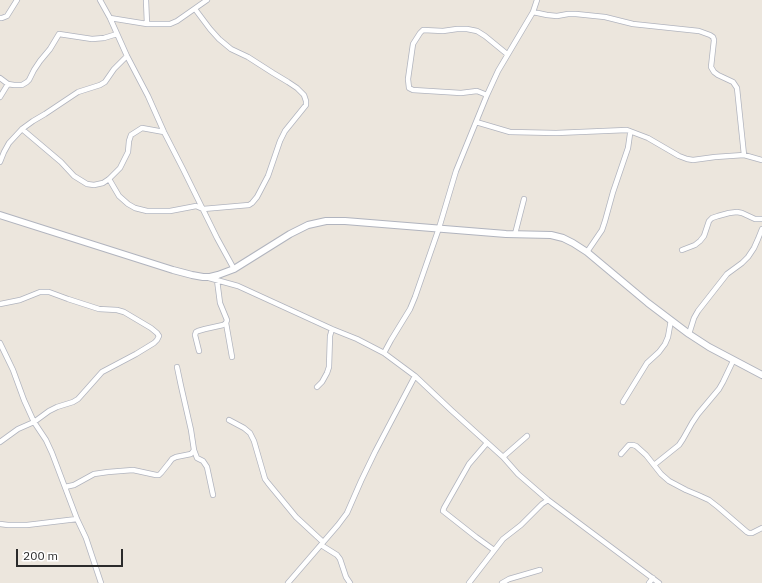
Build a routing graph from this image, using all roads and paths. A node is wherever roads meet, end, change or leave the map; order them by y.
1 (16, 0) edge
2 (100, 0) edge
3 (146, 0) edge
4 (207, 0) edge
5 (537, 0) edge
6 (195, 8) junction
7 (533, 12) junction
8 (0, 18) edge
9 (110, 18) junction
10 (147, 24) junction
11 (117, 34) junction
12 (508, 54) junction
13 (127, 56) junction
14 (0, 78) edge
15 (8, 84) junction
16 (487, 95) junction
17 (0, 97) edge
18 (476, 122) junction
19 (22, 129) junction
20 (164, 132) junction
21 (630, 132) junction
22 (2, 150) edge
23 (744, 155) junction
24 (762, 160) edge
25 (0, 162) edge
26 (109, 179) junction
27 (524, 199) dead end
28 (203, 209) junction
29 (0, 215) edge
30 (762, 219) edge
31 (439, 228) junction
32 (762, 229) edge
33 (515, 234) junction
34 (682, 250) dead end
35 (587, 252) junction
36 (234, 269) junction
37 (203, 277) junction
38 (217, 280) junction
39 (0, 304) edge
40 (671, 320) junction
41 (226, 323) junction
42 (332, 329) junction
43 (689, 334) junction
44 (0, 343) edge
45 (199, 351) dead end
46 (384, 353) junction
47 (232, 357) dead end
48 (733, 361) junction
49 (177, 367) dead end
50 (762, 375) edge
51 (415, 376) junction
52 (317, 387) dead end
53 (623, 402) dead end
54 (229, 420) dead end
55 (34, 422) junction
56 (527, 436) dead end
57 (0, 442) edge
58 (487, 442) junction
59 (194, 450) junction
60 (621, 454) dead end
61 (503, 457) junction
62 (654, 465) junction
63 (65, 487) junction
64 (213, 495) dead end
65 (548, 500) junction
66 (77, 519) junction
67 (0, 524) edge
68 (762, 528) edge
69 (322, 543) junction
70 (494, 550) junction
71 (540, 570) dead end
72 (653, 578) junction
73 (102, 583) edge
74 (288, 583) edge
75 (350, 583) edge
76 (469, 583) edge
77 (502, 583) edge
78 (649, 583) edge
79 (659, 583) edge

1 - 8 street
2 - 9 street
3 - 10 street
4 - 6 street
5 - 7 street
6 - 10 street
6 - 28 street
7 - 12 street
7 - 23 street
9 - 10 street
9 - 11 street
11 - 13 street
11 - 15 street
12 - 16 street
12 - 16 street
13 - 19 street
13 - 20 street
14 - 15 street
15 - 17 street
16 - 18 street
18 - 21 street
18 - 31 street
19 - 22 street
19 - 26 street
20 - 26 street
20 - 28 street
21 - 23 street
21 - 35 street
22 - 25 street
23 - 24 street
26 - 28 street
27 - 33 street
28 - 36 street
29 - 37 main road
30 - 34 street
31 - 33 main road
31 - 36 main road
31 - 46 street
32 - 43 street
33 - 35 main road
35 - 40 main road
36 - 37 main road
37 - 38 street
38 - 41 street
38 - 42 street
39 - 55 street
40 - 43 main road
40 - 53 street
41 - 45 street
41 - 47 street
42 - 46 street
42 - 52 street
43 - 48 main road
44 - 55 street
46 - 51 street
48 - 50 main road
48 - 62 street
49 - 59 street
51 - 58 street
51 - 69 street
54 - 69 street
55 - 57 street
55 - 63 street
56 - 61 street
58 - 61 street
58 - 70 street
59 - 63 street
59 - 64 street
60 - 62 street
61 - 65 street
62 - 68 street
63 - 66 street
65 - 70 street
65 - 72 street
66 - 67 street
66 - 73 street
69 - 74 street
69 - 75 street
70 - 76 street
71 - 77 street
72 - 78 street
72 - 79 street

